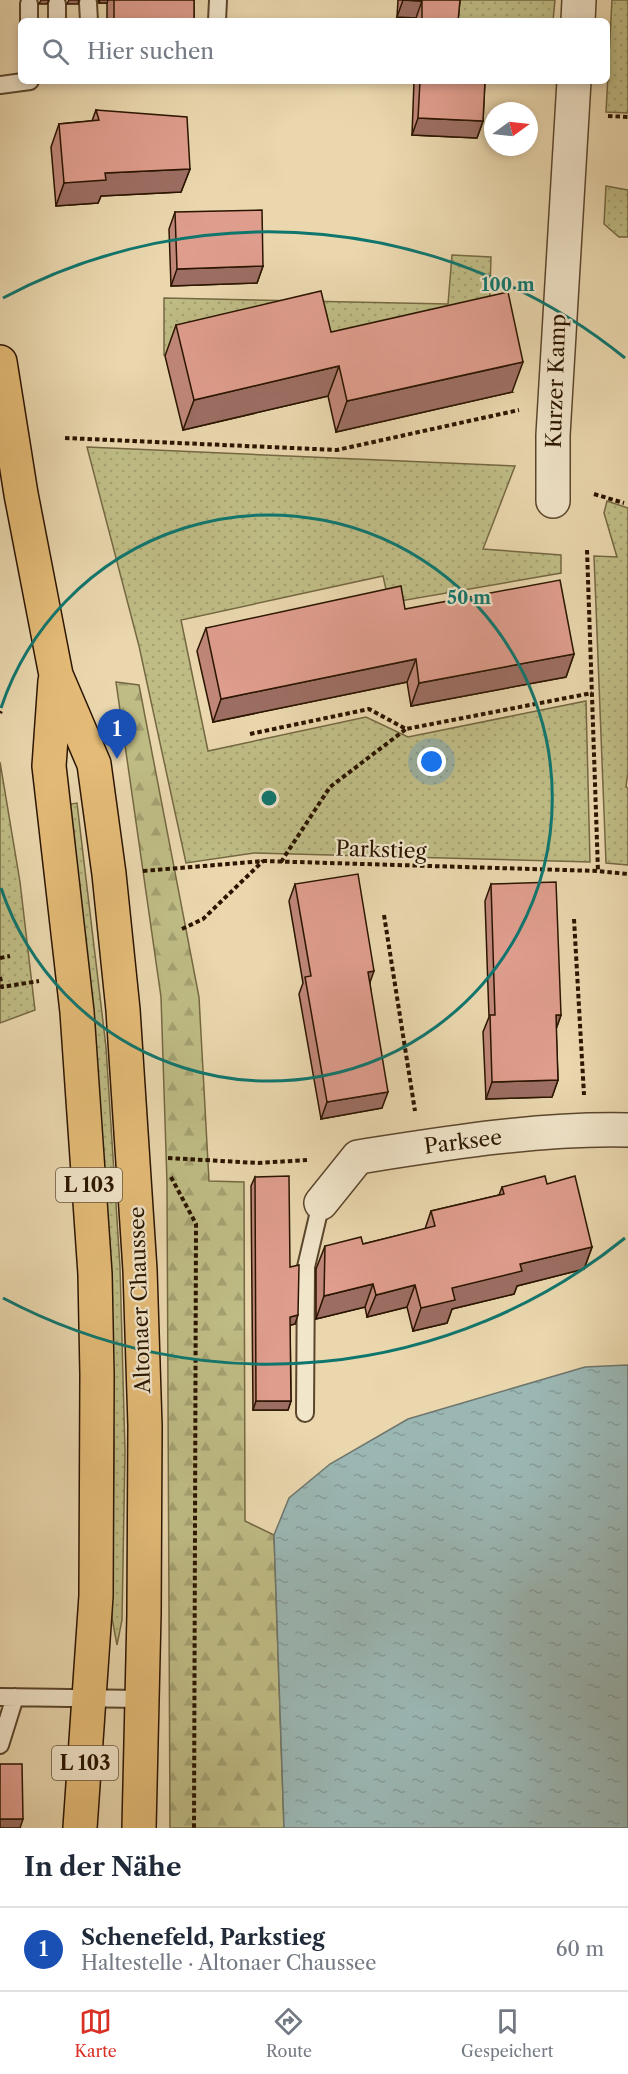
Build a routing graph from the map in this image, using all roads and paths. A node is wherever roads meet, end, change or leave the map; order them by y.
1 (218, 0) edge
2 (579, 0) edge
3 (88, 3) dead end
4 (57, 4) dead end
5 (57, 18) edge
6 (89, 18) edge
7 (217, 18) edge
8 (578, 18) edge
9 (18, 83) edge
10 (574, 84) edge
11 (0, 85) edge
12 (601, 116) dead end
13 (628, 117) edge
14 (0, 362) edge
15 (526, 409) dead end
16 (65, 438) dead end
17 (594, 494) dead end
18 (10, 496) edge
19 (554, 501) dead end
20 (624, 503) dead end
21 (587, 549) dead end
22 (56, 675) junction
23 (592, 693) junction
24 (406, 729) junction
25 (250, 735) dead end
26 (263, 861) junction
27 (281, 862) junction
28 (598, 871) junction
29 (134, 872) dead end
30 (628, 874) edge
31 (384, 915) dead end
32 (574, 919) dead end
33 (182, 930) dead end
34 (10, 956) dead end
35 (0, 958) edge
36 (0, 977) edge
37 (32, 982) dead end
38 (586, 1129) junction
39 (628, 1130) edge
40 (421, 1147) junction
41 (162, 1158) dead end
42 (258, 1163) dead end
43 (166, 1167) dead end
44 (321, 1203) joint
45 (305, 1413) dead end
46 (8, 1696) edge
47 (91, 1697) junction
48 (141, 1699) junction
49 (0, 1745) edge
50 (80, 1828) edge
51 (139, 1828) edge
52 (194, 1828) edge

1 - 7 lane
2 - 8 street
3 - 6 lane
4 - 5 lane
9 - 11 lane
10 - 19 street, Kurzer Kamp
12 - 13 path
14 - 18 main road, Altonaer Chaussee / L 103
15 - 16 path
17 - 20 path
18 - 22 main road, Altonaer Chaussee / L 103
21 - 23 path
22 - 47 main road, Altonaer Chaussee / L 103
22 - 48 main road, Altonaer Chaussee / L 103
23 - 24 path
23 - 28 path
24 - 25 path
24 - 27 path
26 - 27 path, Parkstieg
26 - 29 path, Parkstieg
26 - 33 path
27 - 28 path, Parkstieg
28 - 30 path, Parkstieg
31 - 40 path
32 - 38 path
34 - 35 path
36 - 37 path
38 - 39 street, Parksee
38 - 40 street, Parksee
40 - 44 street, Parksee
41 - 42 path
43 - 52 path
44 - 45 lane
46 - 47 lane
46 - 49 lane
47 - 48 lane
47 - 50 main road, Altonaer Chaussee / L 103
48 - 51 main road, Altonaer Chaussee / L 103

